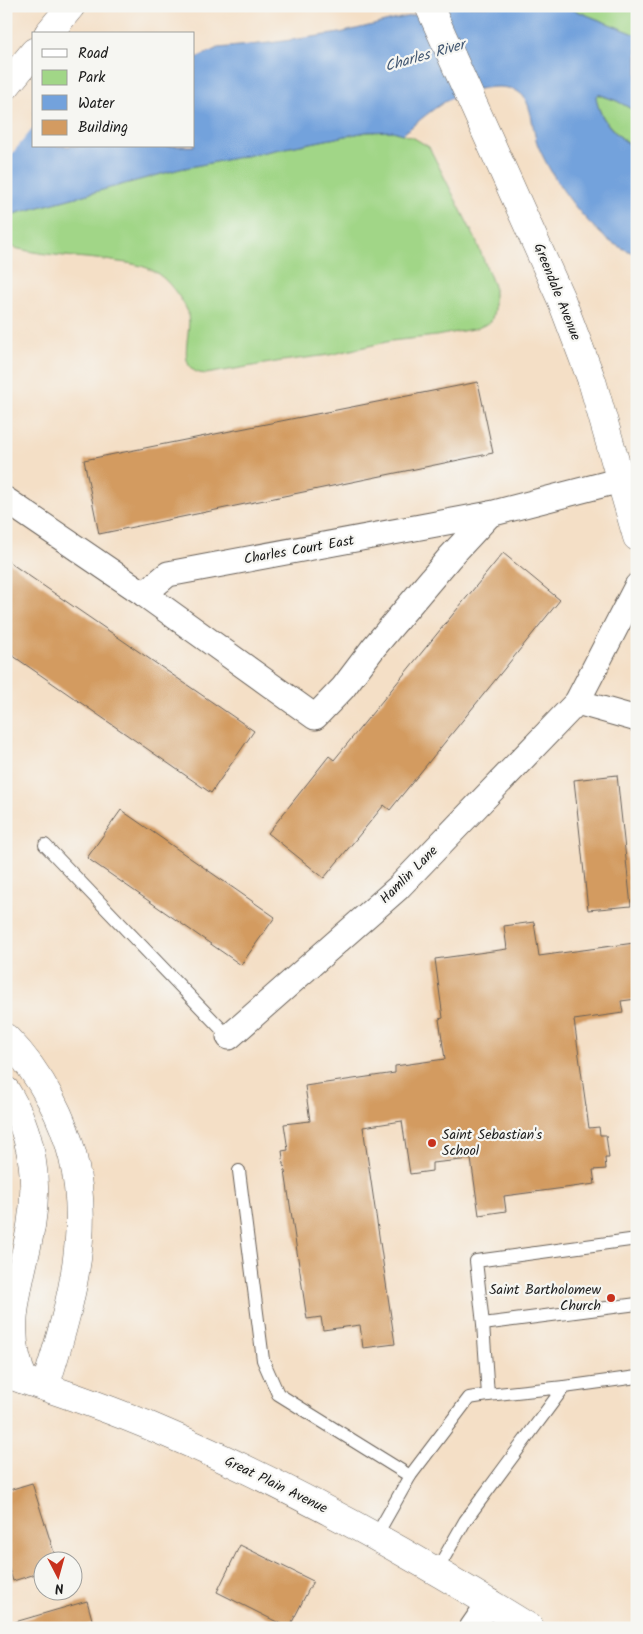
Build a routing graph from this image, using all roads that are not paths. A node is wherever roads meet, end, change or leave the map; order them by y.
1 (70, 6) edge
2 (430, 6) edge
3 (50, 32) edge
4 (32, 54) edge
5 (6, 86) edge
6 (626, 471) edge
7 (6, 500) edge
8 (490, 514) junction
9 (637, 537) edge
10 (637, 586) edge
11 (144, 594) junction
12 (577, 702) junction
13 (637, 719) edge
14 (45, 845) dead end
15 (229, 1036) joint
16 (6, 1038) edge
17 (6, 1091) edge
18 (240, 1171) dead end
19 (637, 1238) edge
20 (26, 1248) junction
21 (6, 1289) edge
22 (637, 1304) edge
23 (483, 1324) junction
24 (637, 1378) edge
25 (25, 1380) edge
26 (564, 1387) junction
27 (488, 1395) junction
28 (410, 1476) junction
29 (376, 1536) junction
30 (437, 1570) junction
31 (490, 1602) junction
32 (472, 1628) edge
33 (530, 1628) edge

1 - 3 main road
2 - 6 main road, Greendale Avenue
4 - 5 main road
6 - 8 street, Charles Court East
6 - 9 main road, Greendale Avenue
7 - 11 street
8 - 11 street, Charles Court East
8 - 11 street
10 - 12 street, Hamlin Lane
12 - 13 street
12 - 15 street, Hamlin Lane
14 - 15 lane
16 - 25 main road
17 - 20 main road
18 - 28 lane
19 - 23 lane
20 - 21 main road
20 - 25 main road
22 - 23 lane
23 - 27 lane
24 - 26 lane
25 - 29 main road, Great Plain Avenue
26 - 27 lane
26 - 30 lane
27 - 28 lane
28 - 29 lane
29 - 30 main road, Great Plain Avenue
30 - 31 main road, Great Plain Avenue
31 - 32 street
31 - 33 main road, Great Plain Avenue

